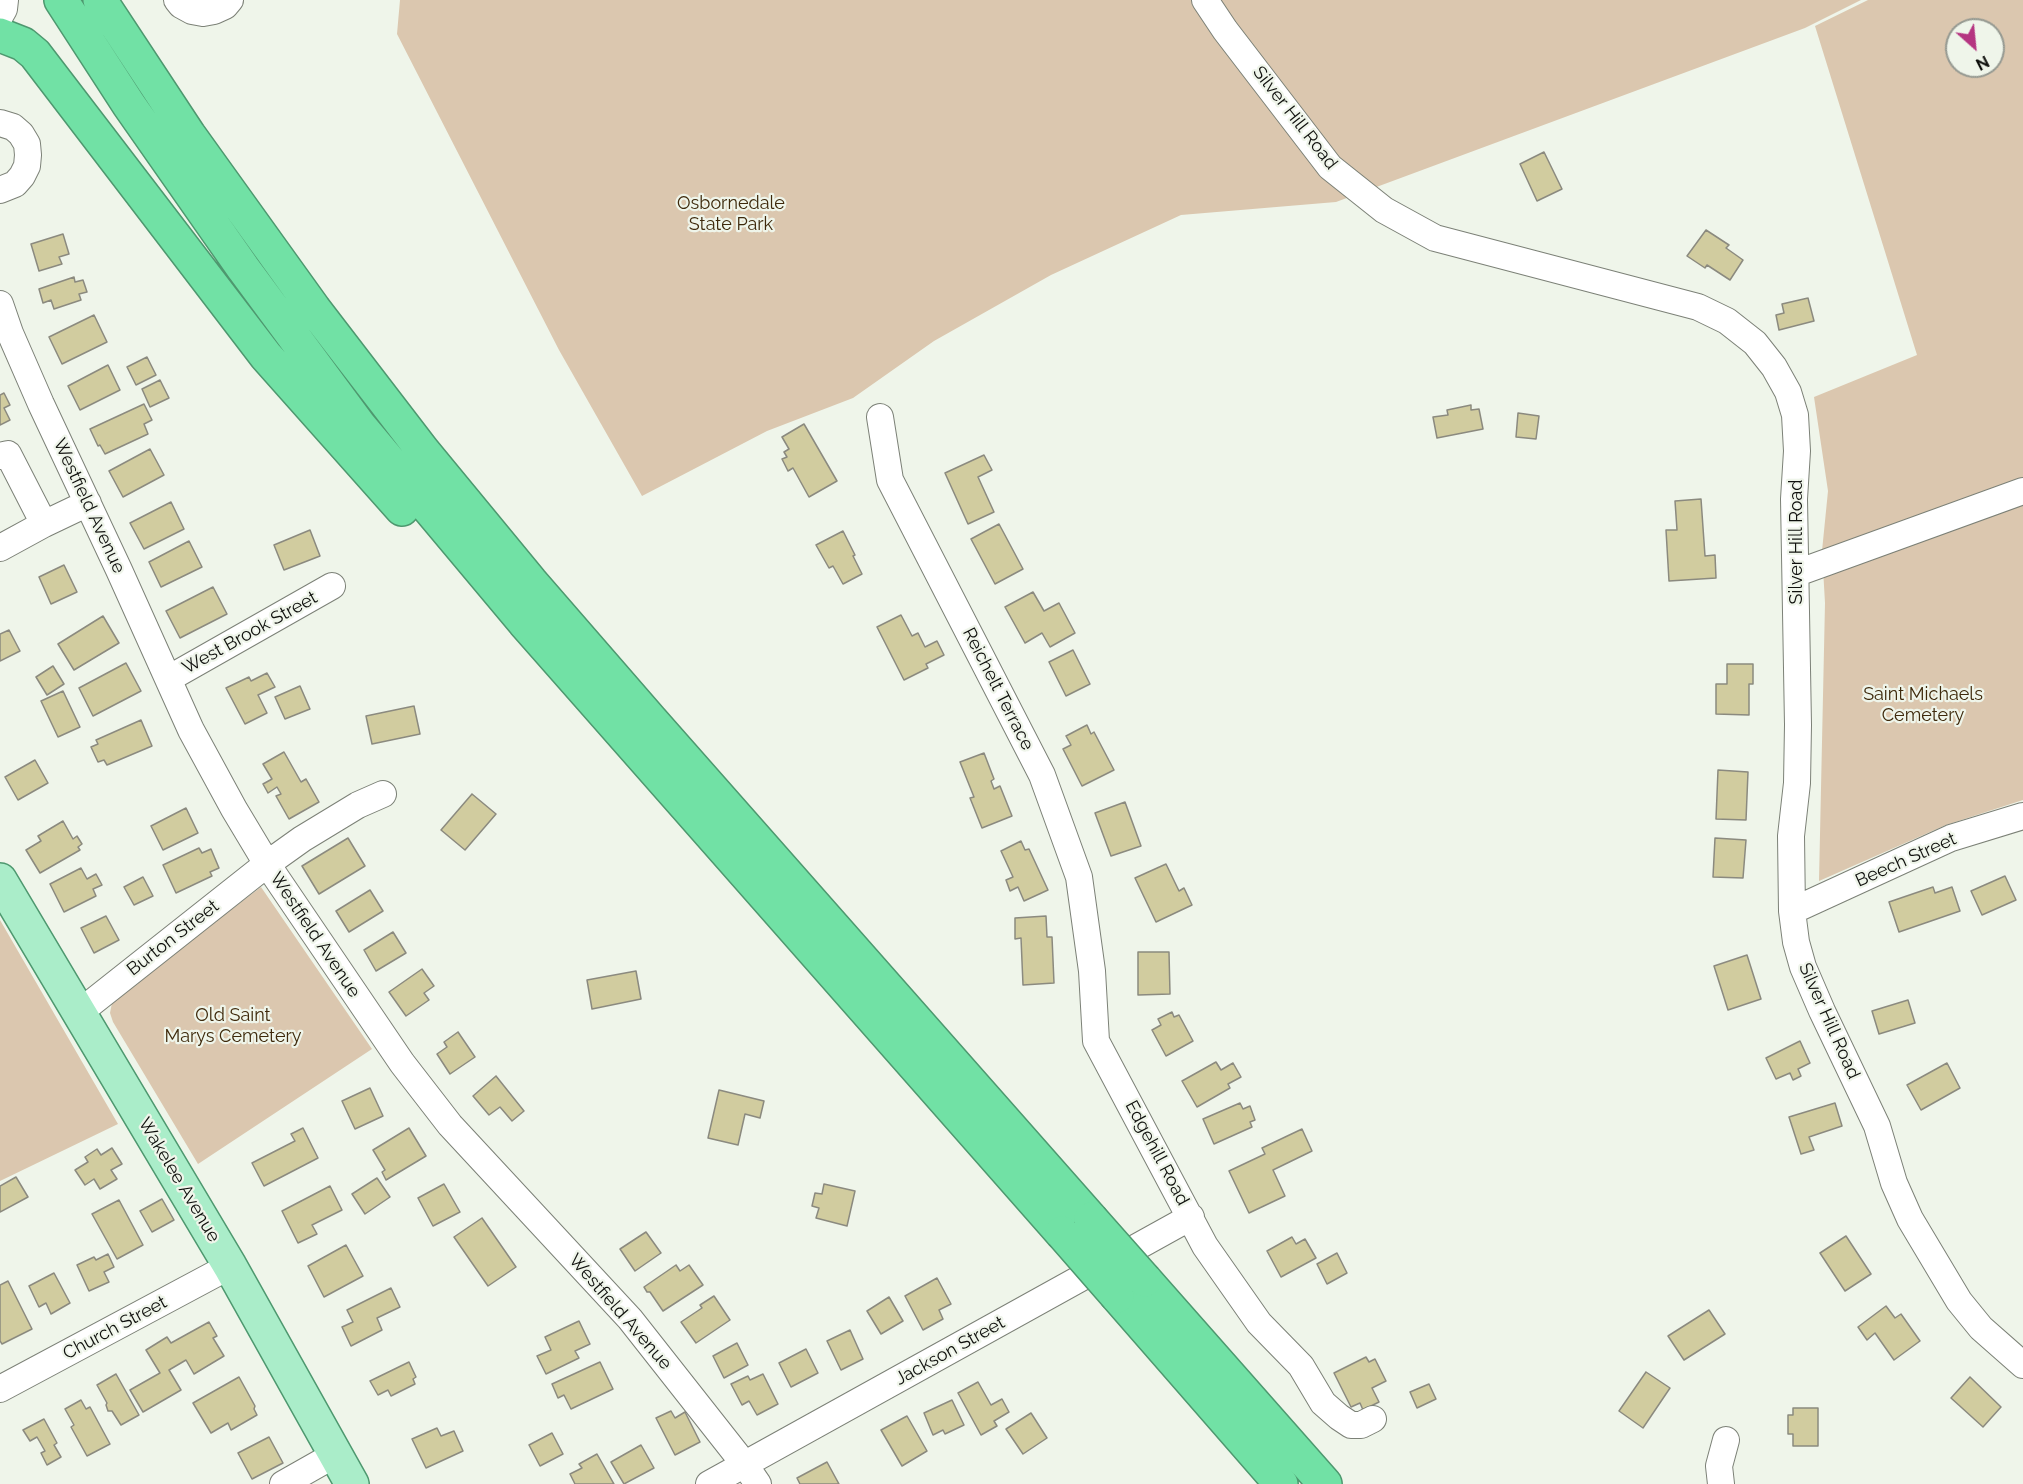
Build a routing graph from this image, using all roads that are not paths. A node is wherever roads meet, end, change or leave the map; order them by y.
1 (5, 0) edge
2 (60, 0) edge
3 (100, 0) edge
4 (177, 0) edge
5 (230, 0) edge
6 (1205, 0) edge
7 (0, 16) edge
8 (0, 35) edge
9 (0, 123) edge
10 (0, 190) edge
11 (0, 304) edge
12 (880, 417) dead end
13 (0, 456) edge
14 (2023, 491) edge
15 (88, 503) junction
16 (44, 524) junction
17 (0, 548) edge
18 (1797, 573) junction
19 (332, 586) dead end
20 (524, 622) junction
21 (168, 679) junction
22 (383, 794) dead end
23 (2023, 816) edge
24 (267, 864) junction
25 (0, 880) edge
26 (1792, 911) junction
27 (1092, 970) joint
28 (80, 1012) junction
29 (1191, 1217) junction
30 (230, 1266) junction
31 (2023, 1365) edge
32 (0, 1389) edge
33 (1373, 1419) dead end
34 (1726, 1440) dead end
35 (336, 1454) junction
36 (751, 1474) edge
37 (283, 1484) edge
38 (352, 1484) edge
39 (709, 1484) edge
40 (1281, 1484) edge
41 (1325, 1484) edge
42 (1721, 1484) edge

1 - 7 street
2 - 20 highway
3 - 41 highway, bridge
4 - 5 street
6 - 18 street, Silver Hill Road
8 - 20 highway
9 - 10 street
11 - 15 street, Westfield Avenue
12 - 27 street, Reichelt Terrace
13 - 16 street
14 - 18 street
15 - 16 street
15 - 21 street, Westfield Avenue
16 - 17 street
18 - 26 street, Silver Hill Road
19 - 21 street, West Brook Street
20 - 40 highway, bridge
21 - 24 street, Westfield Avenue
22 - 24 street, Burton Street
23 - 26 street, Beech Street
24 - 28 street, Burton Street
24 - 36 street, Westfield Avenue
25 - 28 main road, Wakelee Avenue
26 - 31 street, Silver Hill Road
27 - 29 street, Edgehill Road
28 - 30 main road, Wakelee Avenue
29 - 33 street, Edgehill Road
29 - 36 street, Jackson Street
30 - 32 street, Church Street
30 - 35 main road, Wakelee Avenue
34 - 42 street
35 - 37 street
35 - 38 main road, Wakelee Avenue
36 - 39 street, Jackson Street

